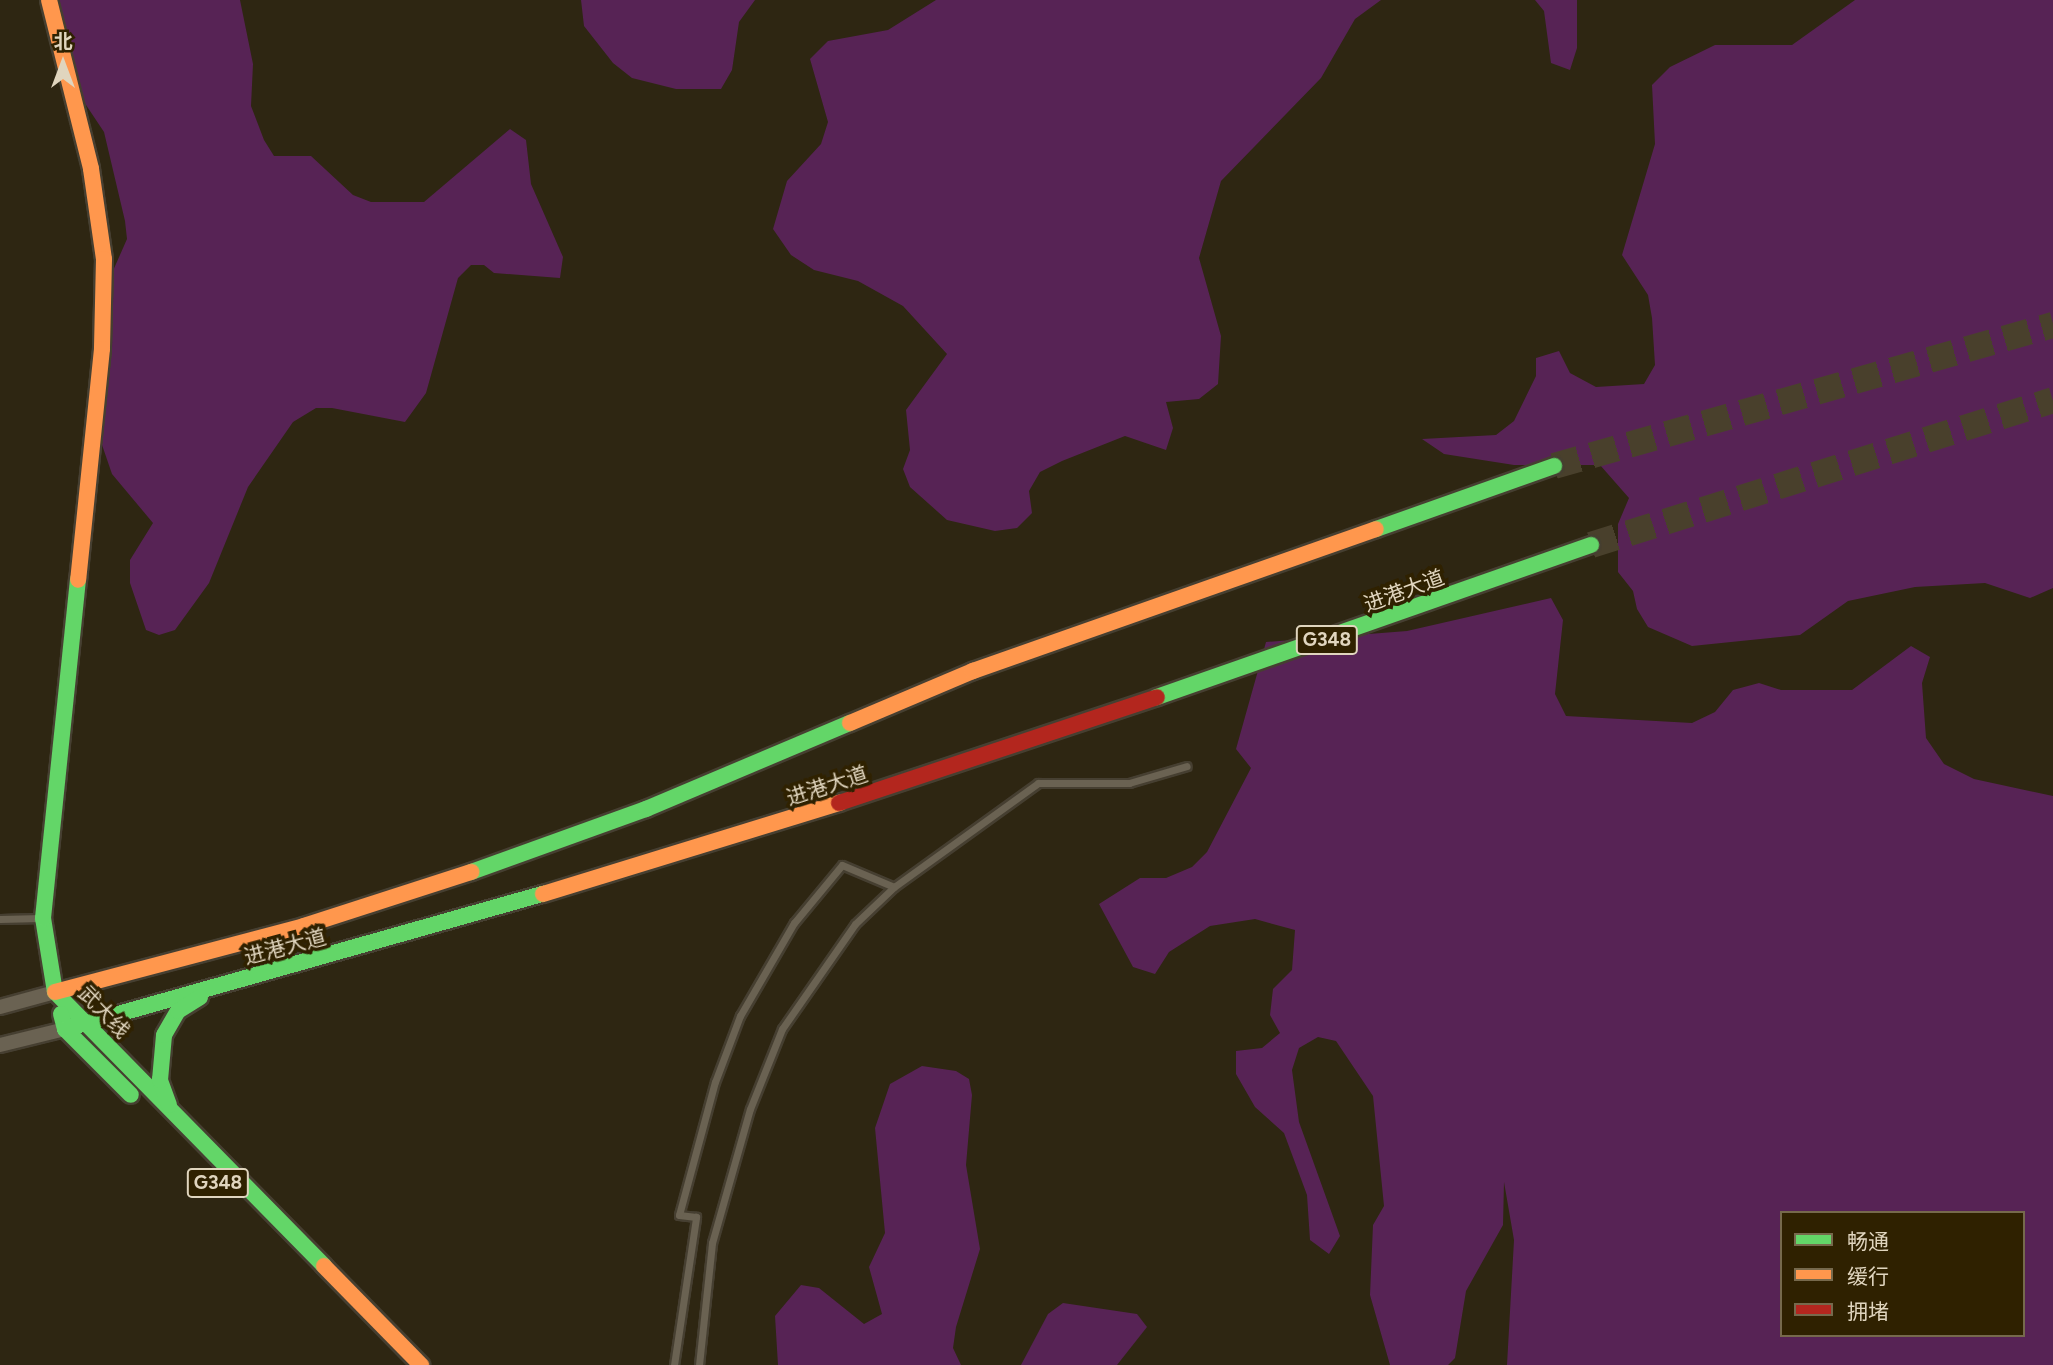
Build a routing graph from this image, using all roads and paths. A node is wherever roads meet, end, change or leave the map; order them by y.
1 (49, 0) edge
2 (1554, 466) tunnel mouth
3 (1591, 545) tunnel mouth
4 (1186, 766) dead end
5 (894, 887) junction
6 (43, 918) junction
7 (0, 919) edge
8 (213, 988) junction
9 (55, 992) junction
10 (0, 1007) edge
11 (85, 1023) junction
12 (65, 1029) junction
13 (0, 1045) edge
14 (171, 1110) junction
15 (398, 1365) edge
16 (421, 1365) edge
17 (674, 1365) edge
18 (699, 1365) edge

1 - 6 main road
2 - 9 main road, 进港大道
3 - 8 main road, 进港大道 / G348
4 - 5 lane
5 - 17 lane
5 - 18 lane
6 - 7 lane
6 - 9 main road
8 - 11 main road, 进港大道
8 - 14 main road
9 - 10 street
9 - 11 main road, 武大线 / G348
9 - 12 main road, 武大线 / G348
11 - 12 main road, 进港大道
11 - 14 main road, 武大线 / G348
12 - 13 street
12 - 15 main road, 武大线 / G348
14 - 16 main road, 武大线 / G348

